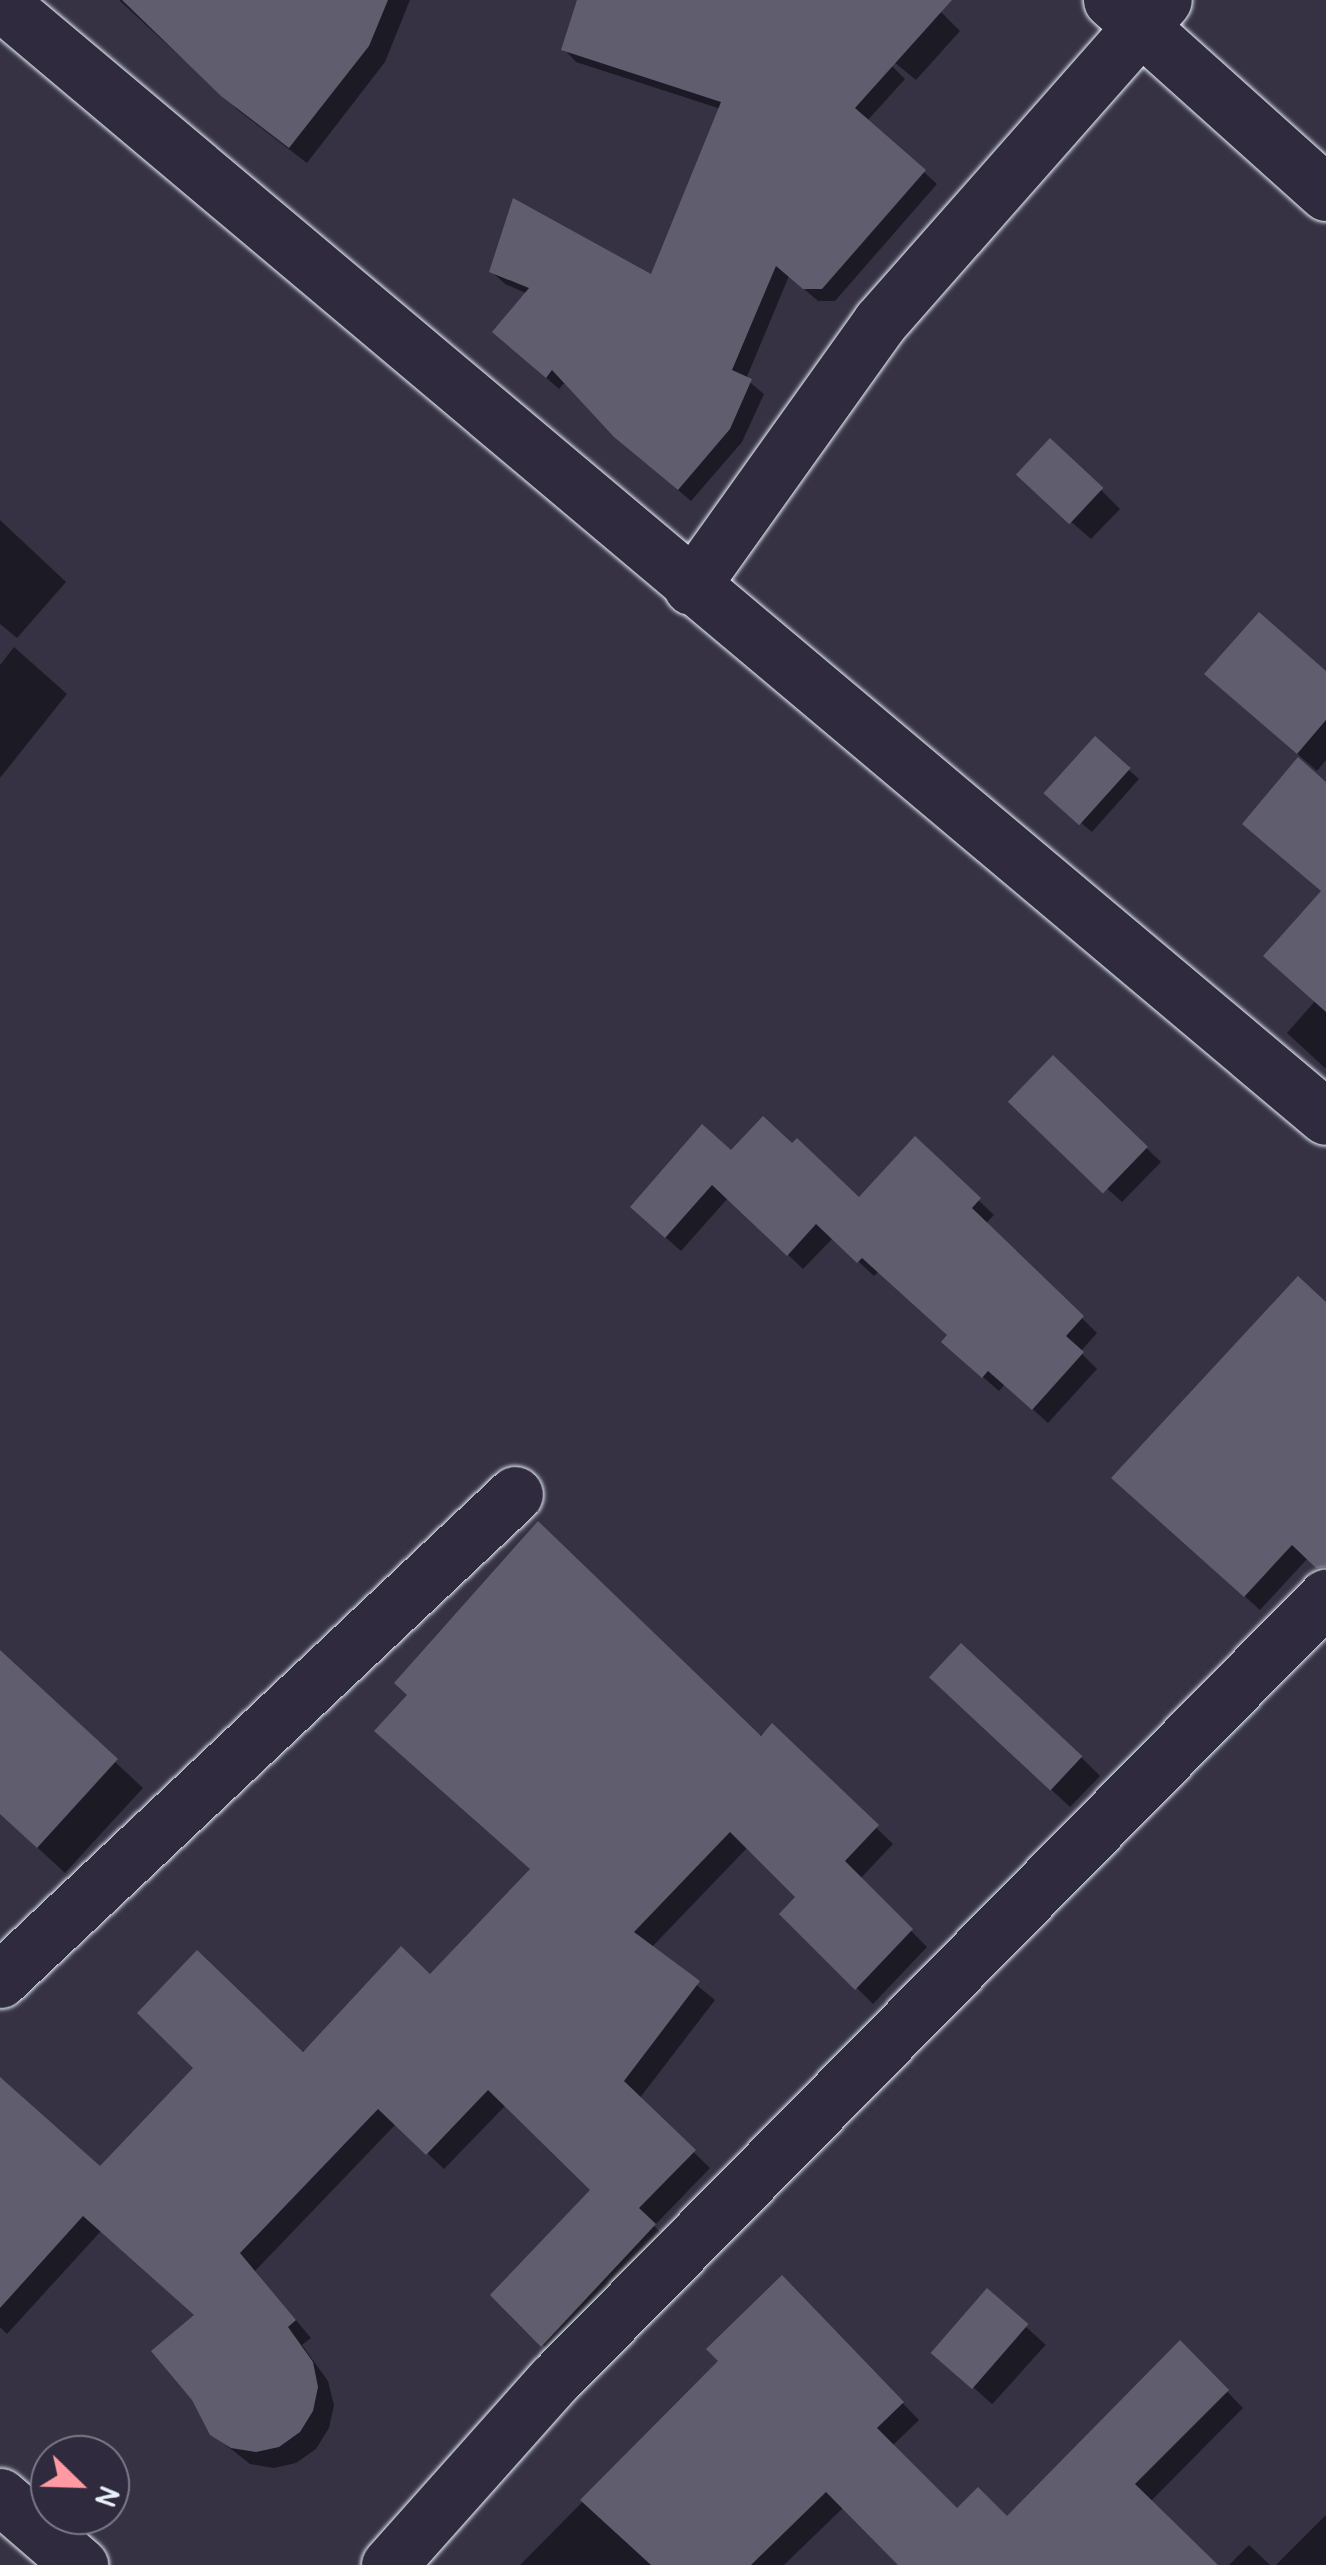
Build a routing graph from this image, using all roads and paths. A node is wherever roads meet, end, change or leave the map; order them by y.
1 (0, 2) edge
2 (1139, 8) edge
3 (1326, 193) edge
4 (691, 587) junction
5 (1326, 1117) edge
6 (515, 1494) dead end
7 (1326, 1597) edge
8 (0, 1980) edge
9 (0, 2496) edge
10 (80, 2565) edge
11 (389, 2565) edge

1 - 4 street
2 - 3 street
2 - 4 street
4 - 5 street
6 - 8 street
7 - 11 street
9 - 10 street

